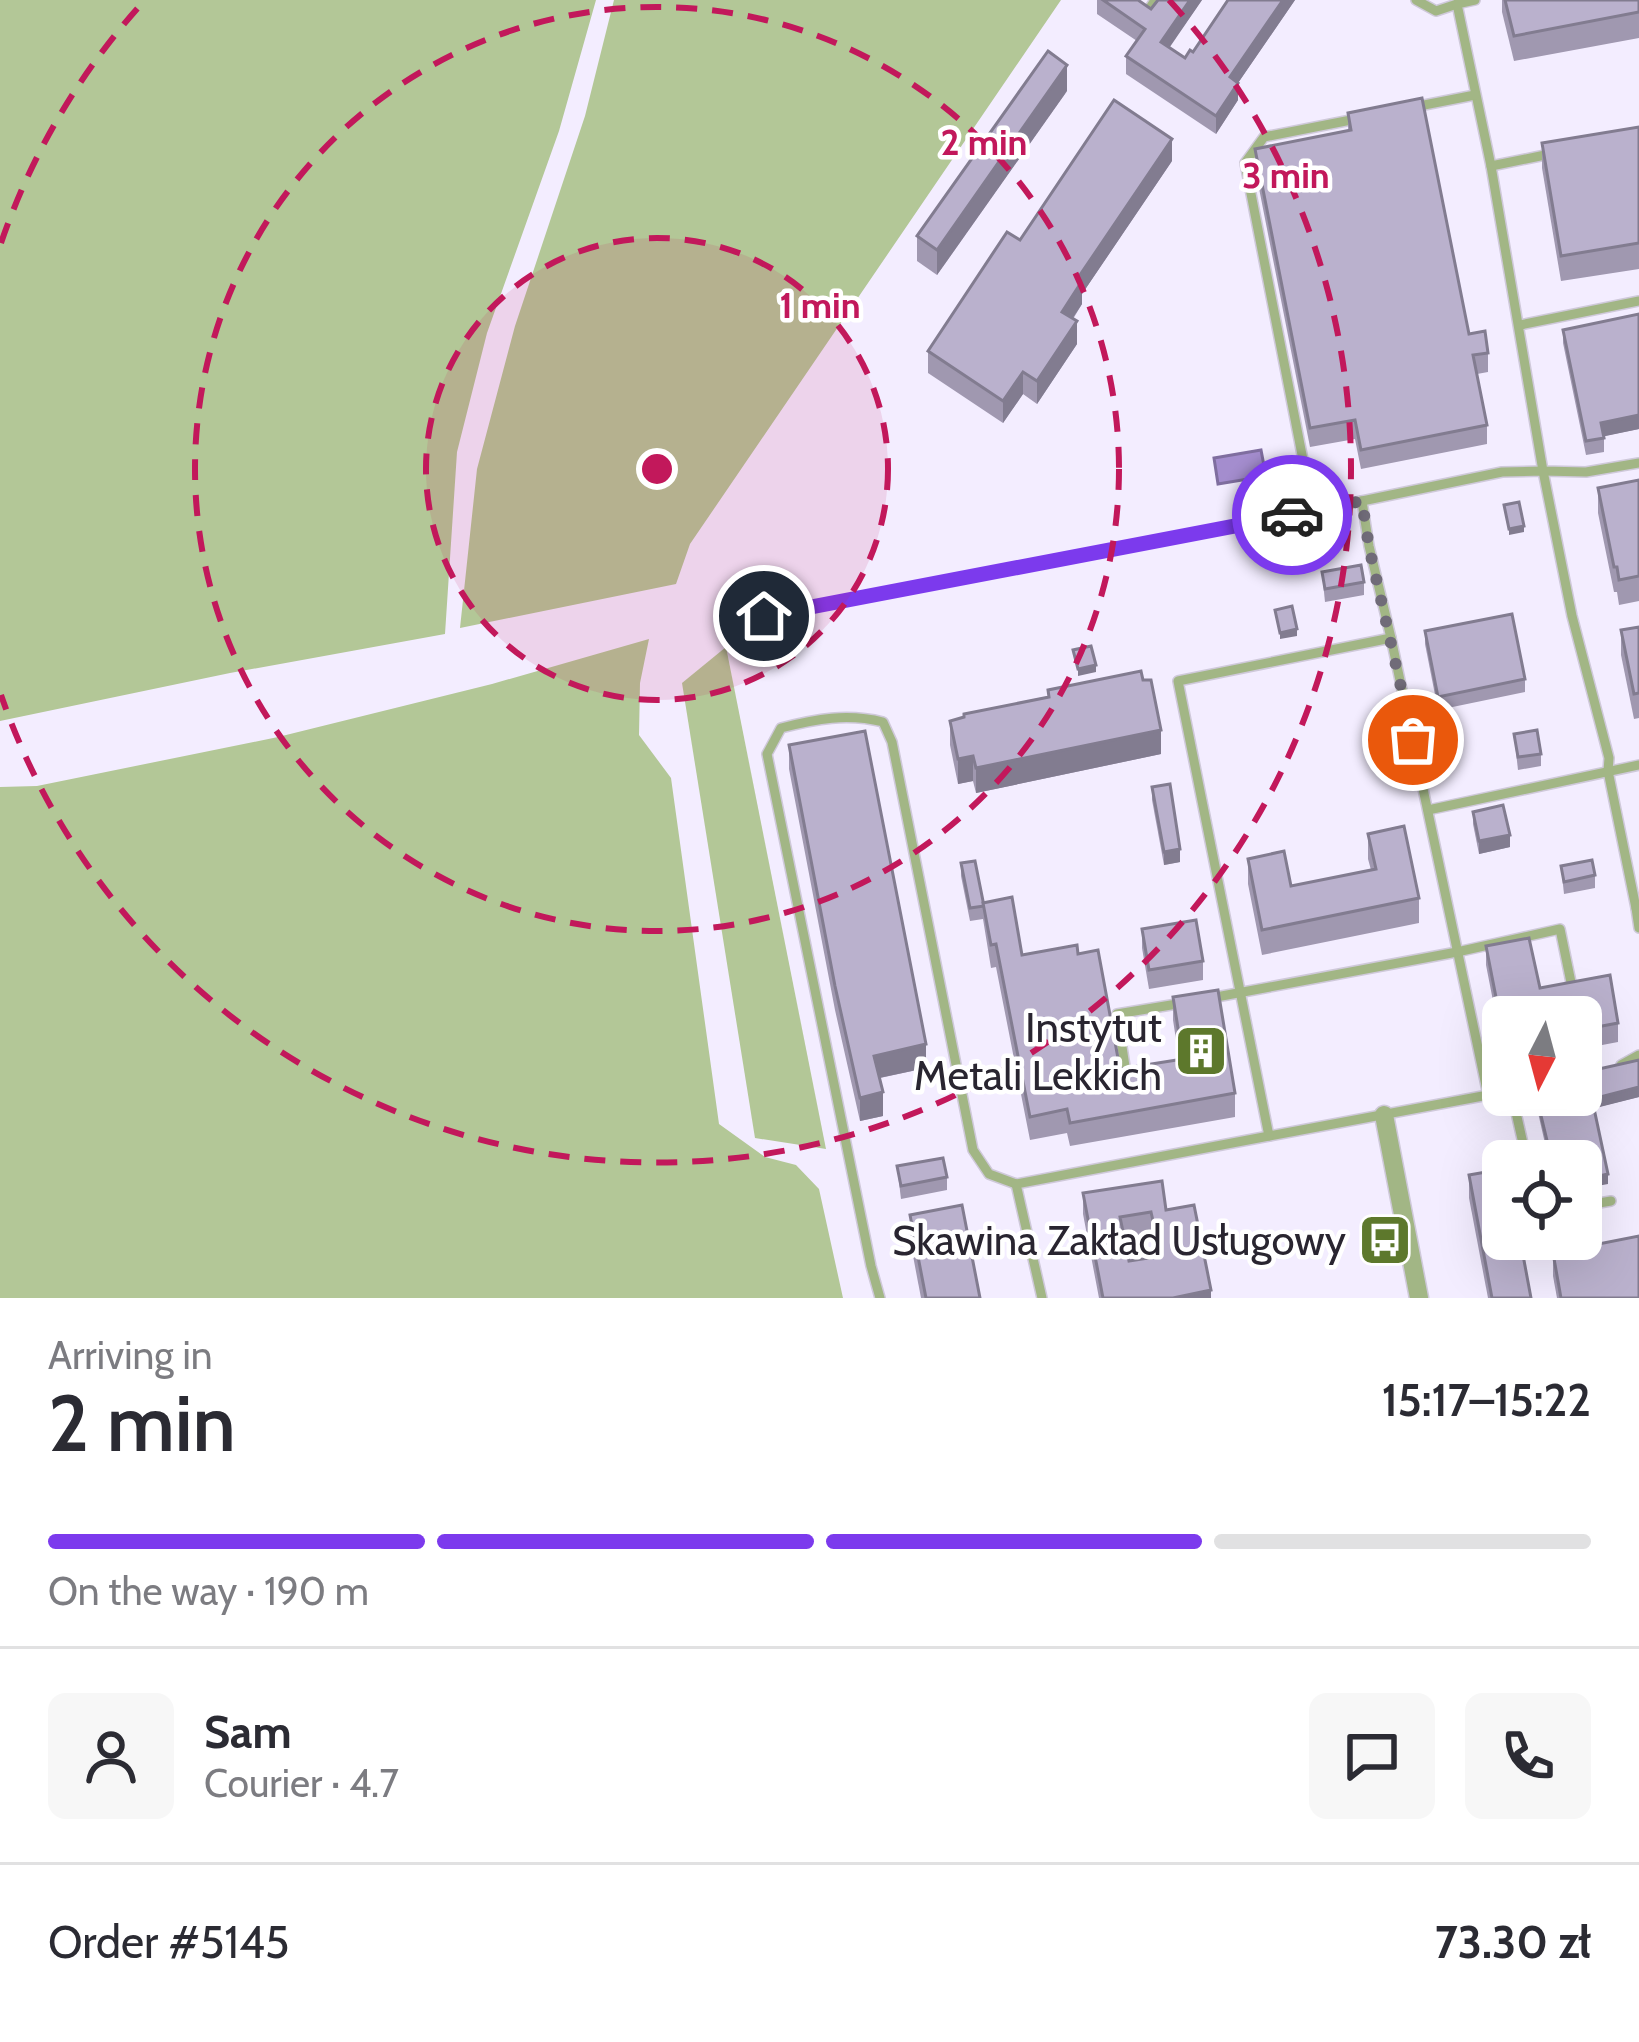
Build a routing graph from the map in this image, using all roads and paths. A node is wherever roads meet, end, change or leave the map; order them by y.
1 (1155, 0) edge
2 (1416, 0) edge
3 (1474, 0) edge
4 (1456, 4) junction
5 (1148, 10) edge
6 (1475, 95) junction
7 (1405, 109) edge
8 (1358, 118) edge
9 (1554, 153) edge
10 (1491, 166) junction
11 (1639, 301) edge
12 (1520, 325) junction
13 (1639, 463) edge
14 (1544, 471) junction
15 (1362, 501) junction
16 (1313, 511) junction
17 (764, 616) dead end
18 (1391, 638) junction
19 (1413, 740) junction
20 (1372, 748) dead end
21 (1639, 765) edge
22 (1609, 771) junction
23 (1427, 810) junction
24 (1637, 908) edge
25 (1639, 928) edge
26 (1457, 952) junction
27 (1573, 992) edge
28 (1242, 994) junction
29 (1639, 1055) edge
30 (1482, 1067) edge
31 (1603, 1069) edge
32 (1126, 1073) edge
33 (1482, 1096) edge
34 (1384, 1115) junction
35 (1269, 1136) junction
36 (1016, 1184) junction
37 (1611, 1201) dead end
38 (1602, 1202) edge
39 (880, 1298) edge
40 (1042, 1298) edge
41 (1419, 1298) edge

1 - 5 lane
2 - 4 lane
3 - 4 lane
4 - 6 lane
6 - 7 lane
6 - 10 lane
8 - 16 lane
9 - 10 lane
10 - 12 lane
11 - 12 lane
12 - 14 lane
13 - 14 lane
14 - 15 lane
14 - 22 lane
15 - 16 lane
15 - 18 lane
16 - 17 lane
18 - 19 lane
18 - 28 lane
19 - 20 lane
19 - 23 lane
21 - 22 lane
22 - 23 lane
22 - 24 lane
23 - 26 lane
24 - 25 lane
26 - 27 lane
26 - 28 lane
26 - 30 lane
28 - 32 lane
28 - 35 lane
29 - 31 lane
33 - 34 lane
34 - 35 lane
34 - 41 street
35 - 36 lane
36 - 39 lane
36 - 40 lane
37 - 38 lane

